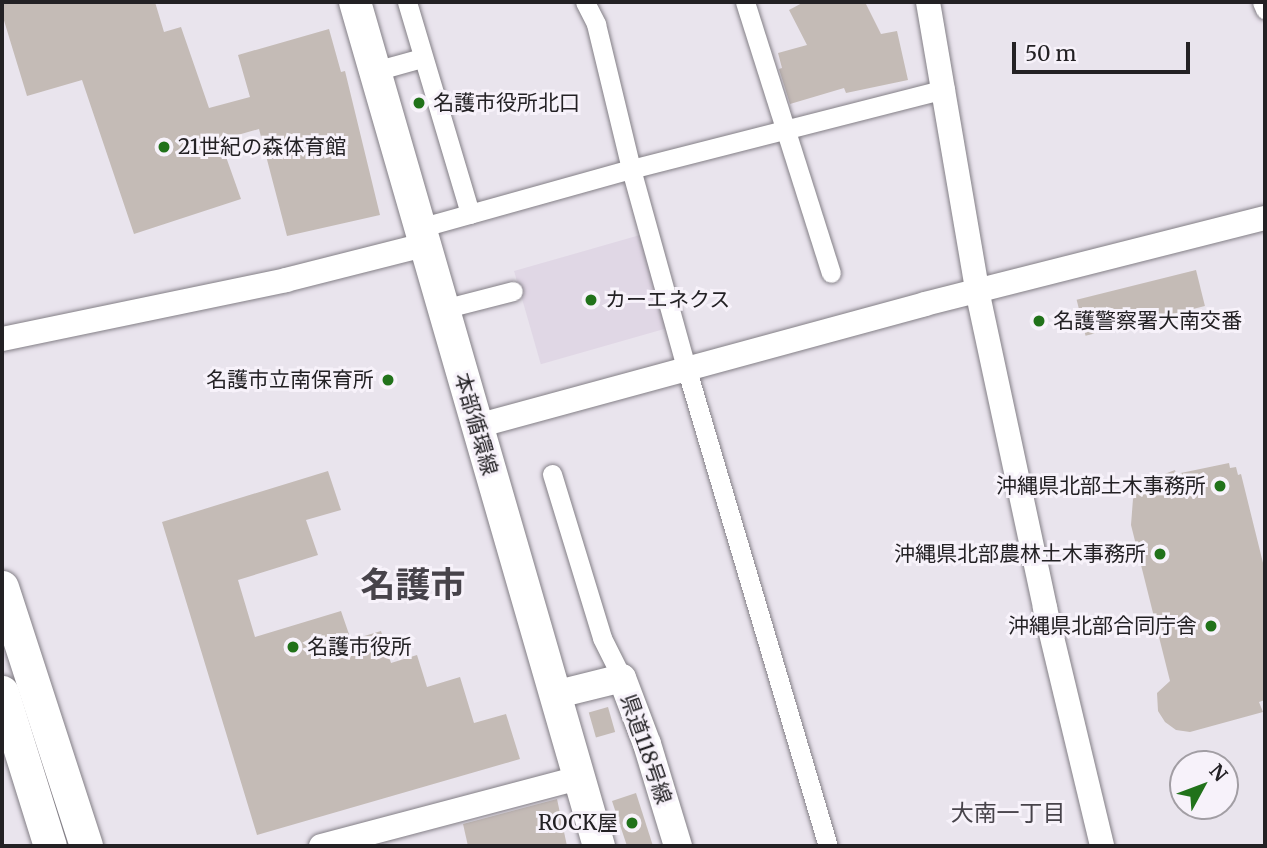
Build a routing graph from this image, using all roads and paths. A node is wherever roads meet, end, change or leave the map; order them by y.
1 (355, 2) edge
2 (407, 2) edge
3 (586, 2) edge
4 (745, 2) edge
5 (928, 2) edge
6 (1262, 2) edge
7 (1265, 9) edge
8 (422, 58) junction
9 (374, 71) junction
10 (945, 89) junction
11 (785, 130) junction
12 (631, 169) junction
13 (470, 214) junction
14 (1265, 218) edge
15 (421, 237) junction
16 (831, 273) dead end
17 (977, 290) junction
18 (513, 291) dead end
19 (443, 309) junction
20 (2, 338) edge
21 (686, 367) junction
22 (477, 426) junction
23 (552, 474) dead end
24 (2, 587) edge
25 (622, 678) junction
26 (2, 692) edge
27 (554, 695) junction
28 (578, 779) junction
29 (50, 846) edge
30 (86, 846) edge
31 (321, 846) edge
32 (599, 846) edge
33 (678, 846) edge
34 (828, 846) edge
35 (1102, 846) edge

1 - 9 main road, 本部循環線
2 - 8 street
3 - 12 street
4 - 11 street
5 - 10 street
6 - 7 street
8 - 9 street
8 - 13 street
9 - 15 main road, 本部循環線
10 - 11 street
10 - 17 street
11 - 12 street
11 - 16 street
12 - 13 street
12 - 21 street
13 - 15 street
14 - 17 street
15 - 19 main road, 本部循環線
15 - 20 street
17 - 21 street
17 - 35 street
18 - 19 street
19 - 22 main road, 本部循環線
21 - 22 street
21 - 34 street
22 - 27 main road, 本部循環線
23 - 25 street
24 - 30 highway
25 - 27 main road, 県道118号線
25 - 33 main road, 県道118号線
26 - 29 highway
27 - 28 main road, 本部循環線
28 - 31 street
28 - 32 main road, 本部循環線

